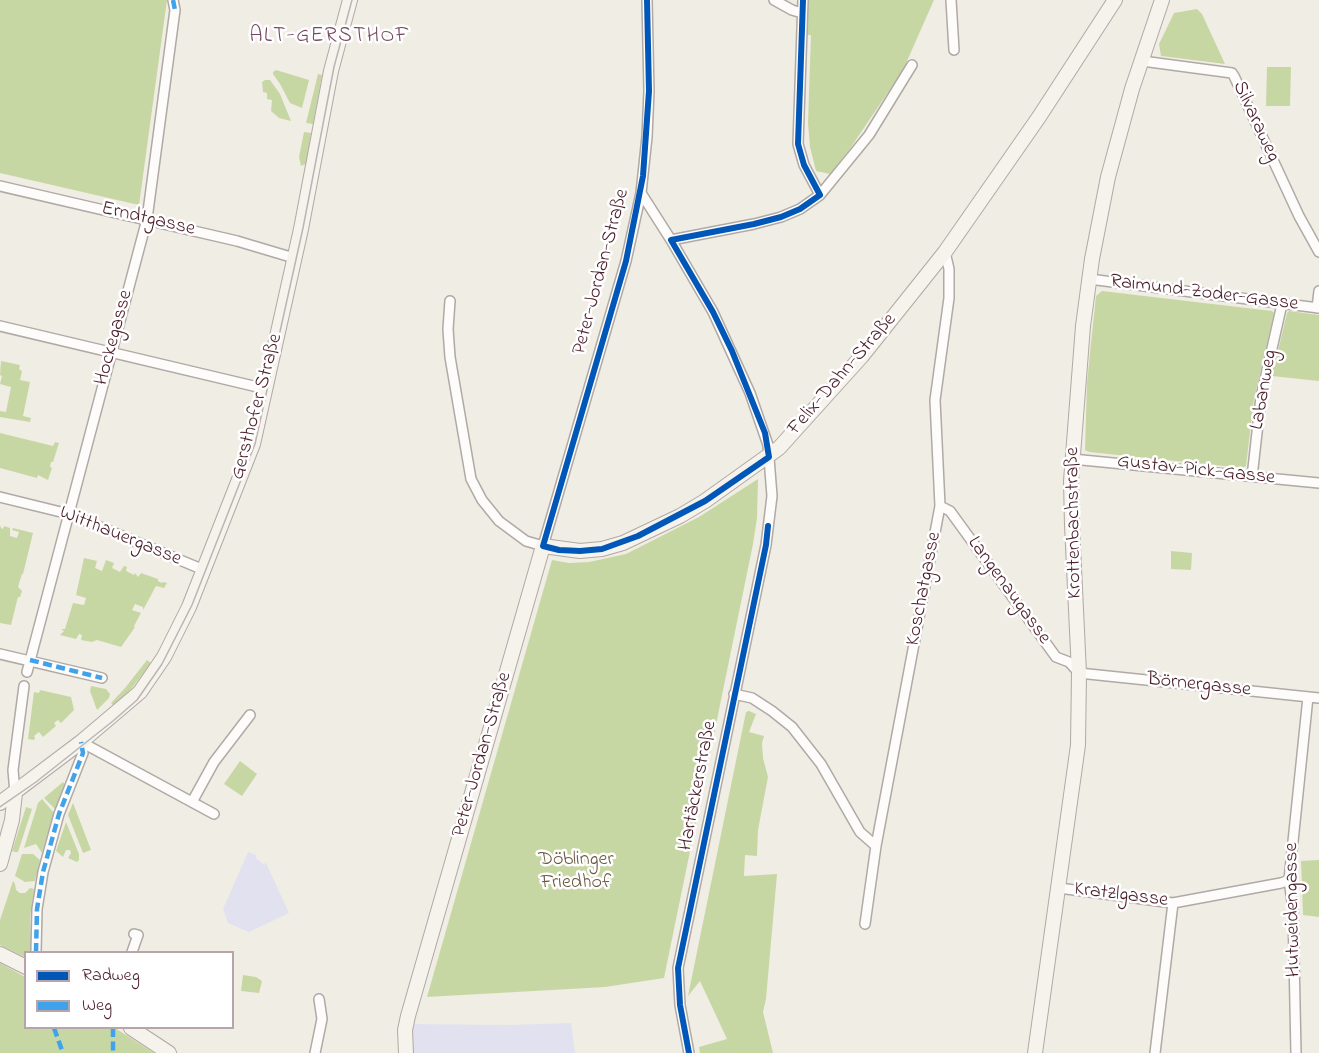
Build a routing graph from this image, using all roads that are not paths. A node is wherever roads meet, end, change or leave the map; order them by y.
1 (173, 0) edge
2 (350, 0) edge
3 (647, 0) edge
4 (774, 0) edge
5 (803, 0) edge
6 (951, 0) edge
7 (1115, 0) edge
8 (1162, 0) edge
9 (802, 13) junction
10 (954, 50) dead end
11 (1142, 61) junction
12 (912, 65) dead end
13 (0, 186) edge
14 (641, 194) junction
15 (819, 195) junction
16 (147, 219) junction
17 (671, 240) junction
18 (945, 252) junction
19 (1319, 252) edge
20 (294, 258) junction
21 (1089, 279) junction
22 (1319, 291) edge
23 (450, 302) dead end
24 (1282, 304) junction
25 (1318, 308) edge
26 (0, 326) edge
27 (111, 352) junction
28 (266, 389) junction
29 (769, 457) junction
30 (1072, 459) junction
31 (1252, 477) junction
32 (1319, 483) edge
33 (0, 497) edge
34 (940, 506) junction
35 (69, 514) junction
36 (543, 546) junction
37 (204, 570) junction
38 (0, 654) edge
39 (30, 660) junction
40 (27, 672) dead end
41 (1079, 673) junction
42 (102, 678) dead end
43 (24, 686) dead end
44 (734, 694) junction
45 (1308, 697) junction
46 (1319, 698) edge
47 (250, 715) dead end
48 (81, 741) junction
49 (15, 793) junction
50 (192, 802) junction
51 (0, 803) edge
52 (214, 814) dead end
53 (876, 846) junction
54 (1, 855) edge
55 (1289, 880) junction
56 (1059, 888) junction
57 (1173, 903) junction
58 (865, 924) dead end
59 (134, 934) dead end
60 (36, 951) edge
61 (132, 951) edge
62 (0, 954) edge
63 (24, 966) edge
64 (319, 999) dead end
65 (133, 1029) edge
66 (169, 1053) edge
67 (315, 1053) edge
68 (406, 1053) edge
69 (689, 1053) edge
70 (1035, 1053) edge
71 (1155, 1053) edge
72 (1296, 1053) edge

1 - 16 street, Hockegasse
2 - 20 street, Gersthofer Straße
3 - 14 street, Peter-Jordan-Straße
4 - 9 street
5 - 9 street
6 - 10 street
7 - 18 street, Felix-Dahn-Straße
8 - 11 street, Krottenbachstraße
9 - 15 street
11 - 19 street, Silvaraweg
11 - 21 street, Krottenbachstraße
12 - 15 street
13 - 16 street, Erndtgasse
14 - 17 street, Hartäckerstraße
14 - 36 street, Peter-Jordan-Straße
15 - 17 street
16 - 20 street, Erndtgasse
16 - 27 street, Hockegasse
17 - 29 street, Hartäckerstraße
18 - 29 street, Felix-Dahn-Straße
18 - 34 street, Koschatgasse
20 - 28 street, Gersthofer Straße
21 - 24 street, Raimund-Zoder-Gasse
21 - 30 street, Krottenbachstraße
22 - 25 street
23 - 36 street, Felix-Dahn-Straße
24 - 25 street, Raimund-Zoder-Gasse
24 - 31 street, Labanweg
26 - 27 street
27 - 28 street
27 - 35 street, Hockegasse
28 - 37 street, Gersthofer Straße
29 - 36 street, Felix-Dahn-Straße
29 - 44 street, Hartäckerstraße
30 - 31 street, Gustav-Pick-Gasse
30 - 41 street, Krottenbachstraße
31 - 32 street, Gustav-Pick-Gasse
33 - 35 street, Witthauergasse
34 - 41 street, Langenaugasse
34 - 53 street, Koschatgasse
35 - 37 street, Witthauergasse
35 - 39 street, Hockegasse
36 - 68 street, Peter-Jordan-Straße
37 - 48 street, Gersthofer Straße
38 - 39 street
39 - 40 street, Hockegasse
39 - 42 street
41 - 45 street, Börnergasse
41 - 56 street, Krottenbachstraße
43 - 49 street
44 - 53 street
44 - 69 street, Hartäckerstraße
45 - 46 street, Börnergasse
45 - 55 street, Hutweidengasse
47 - 50 street
48 - 49 street, Gersthofer Straße
48 - 50 street
48 - 60 street
49 - 51 street, Gersthofer Straße
49 - 54 street
50 - 52 street
53 - 58 street, Koschatgasse
55 - 57 street, Kratzlgasse
55 - 72 street, Hutweidengasse
56 - 57 street, Kratzlgasse
56 - 70 street, Krottenbachstraße
57 - 71 street
59 - 61 street
62 - 63 street
64 - 67 street
65 - 66 street

